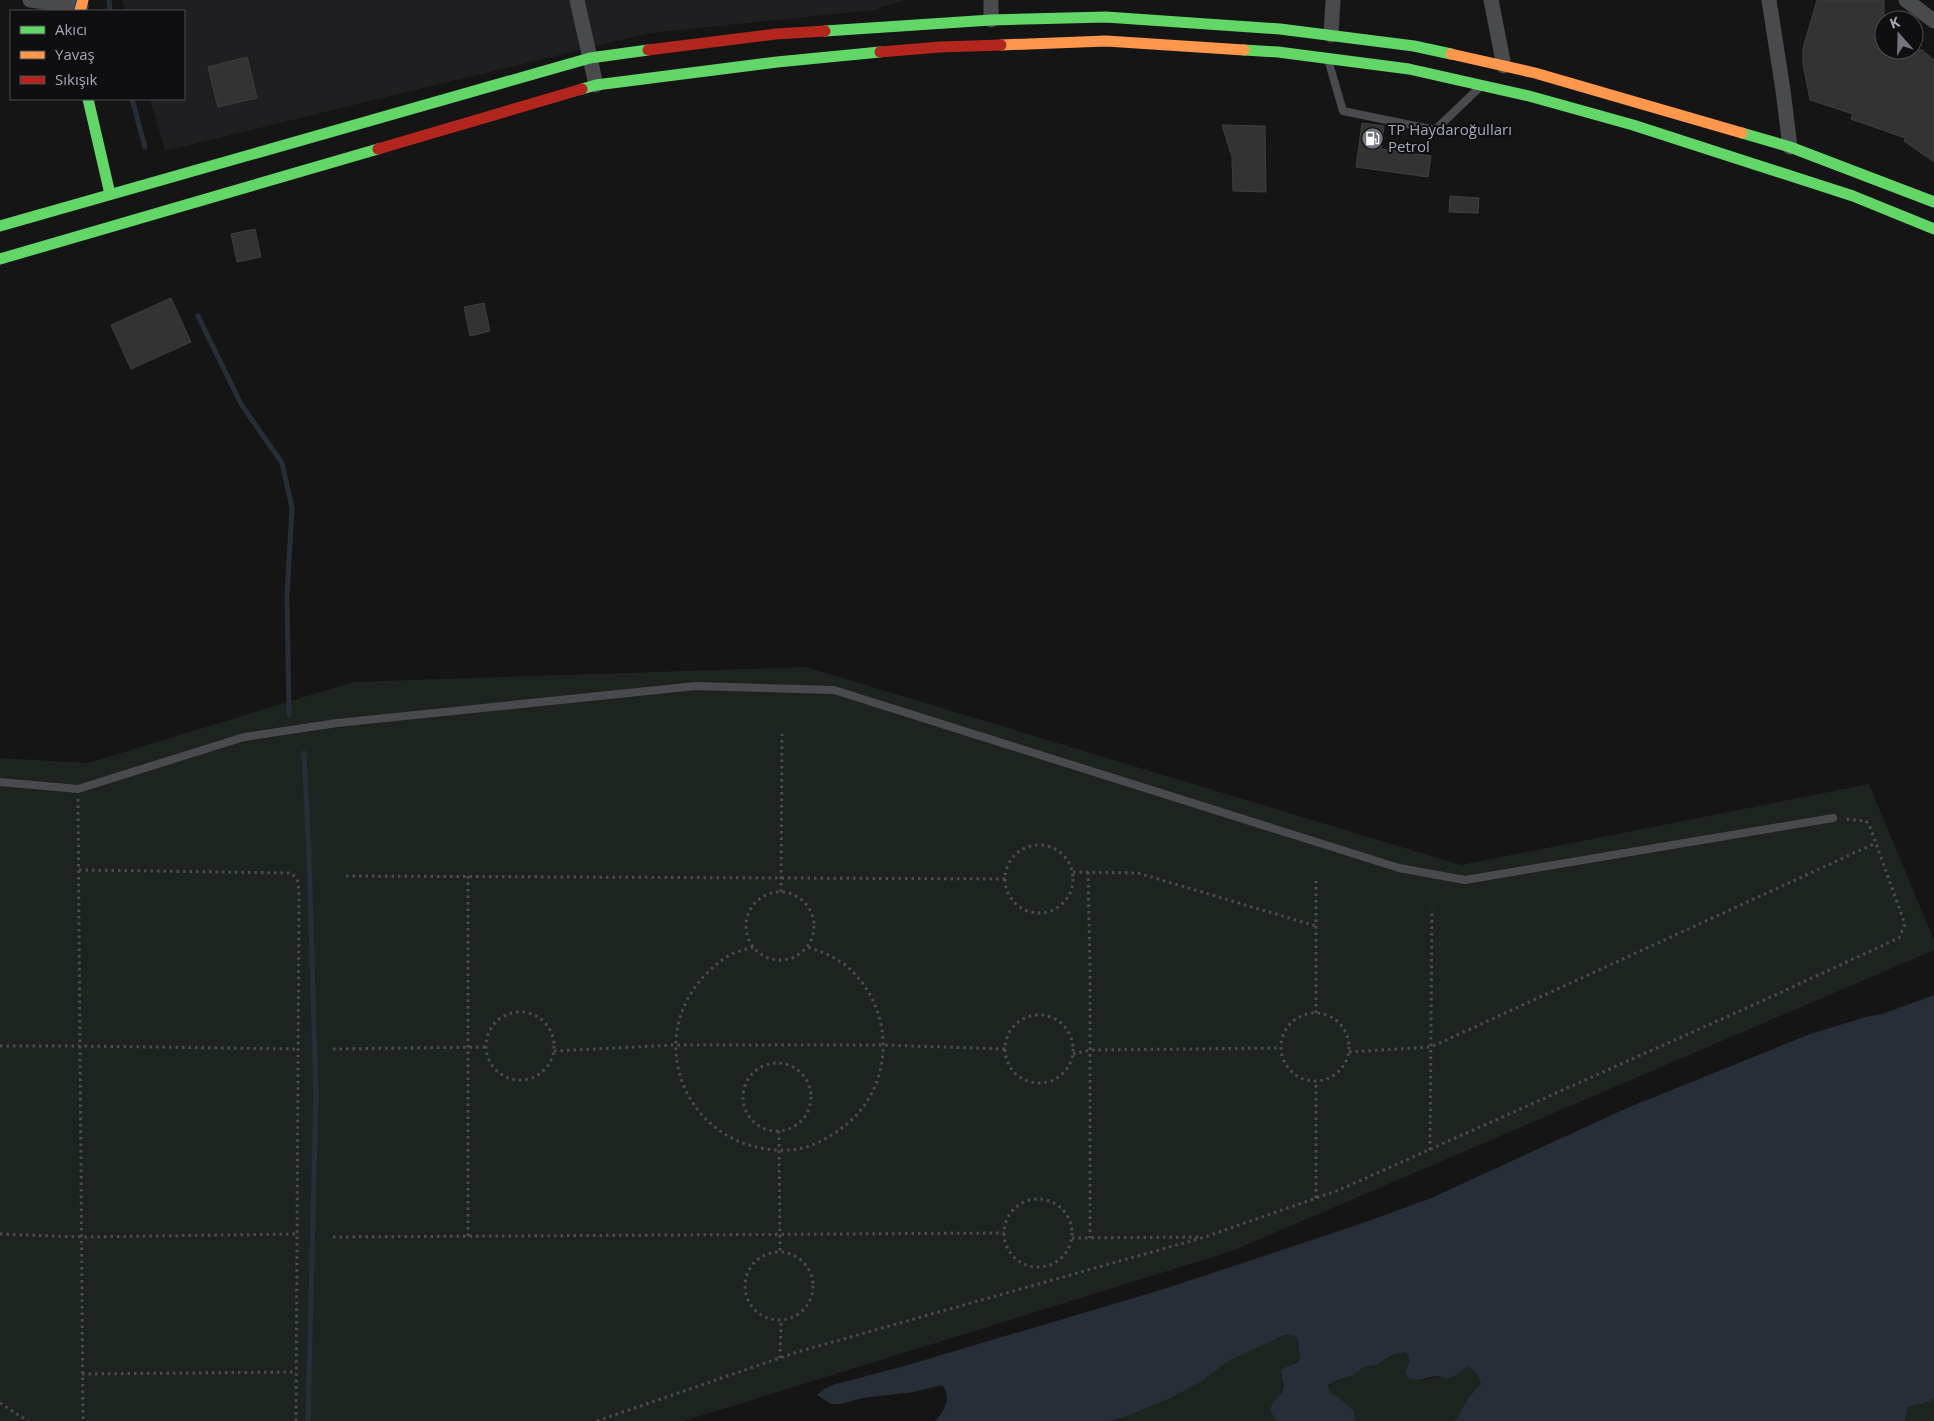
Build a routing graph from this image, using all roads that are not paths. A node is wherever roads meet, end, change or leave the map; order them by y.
1 (30, 0) edge
2 (577, 0) edge
3 (991, 0) edge
4 (1333, 0) edge
5 (1491, 0) edge
6 (1769, 0) edge
7 (1906, 0) edge
8 (82, 6) edge
9 (991, 20) junction
10 (1934, 21) edge
11 (1331, 35) junction
12 (590, 58) junction
13 (1328, 59) junction
14 (1504, 66) junction
15 (596, 86) junction
16 (1482, 86) junction
17 (88, 100) edge
18 (1790, 147) junction
19 (110, 194) junction
20 (1934, 202) edge
21 (0, 226) edge
22 (1934, 229) edge
23 (0, 258) edge
24 (0, 782) edge
25 (1833, 818) road end

1 - 8 street
2 - 12 street
3 - 9 street
4 - 11 street
5 - 14 street
6 - 18 street
7 - 10 street
9 - 11 main road
9 - 12 main road
11 - 14 main road
12 - 15 street
12 - 19 main road
13 - 15 main road
13 - 16 main road
13 - 16 lane
14 - 18 main road
15 - 23 main road
16 - 22 main road
17 - 19 main road
18 - 20 main road
19 - 21 main road
24 - 25 lane

